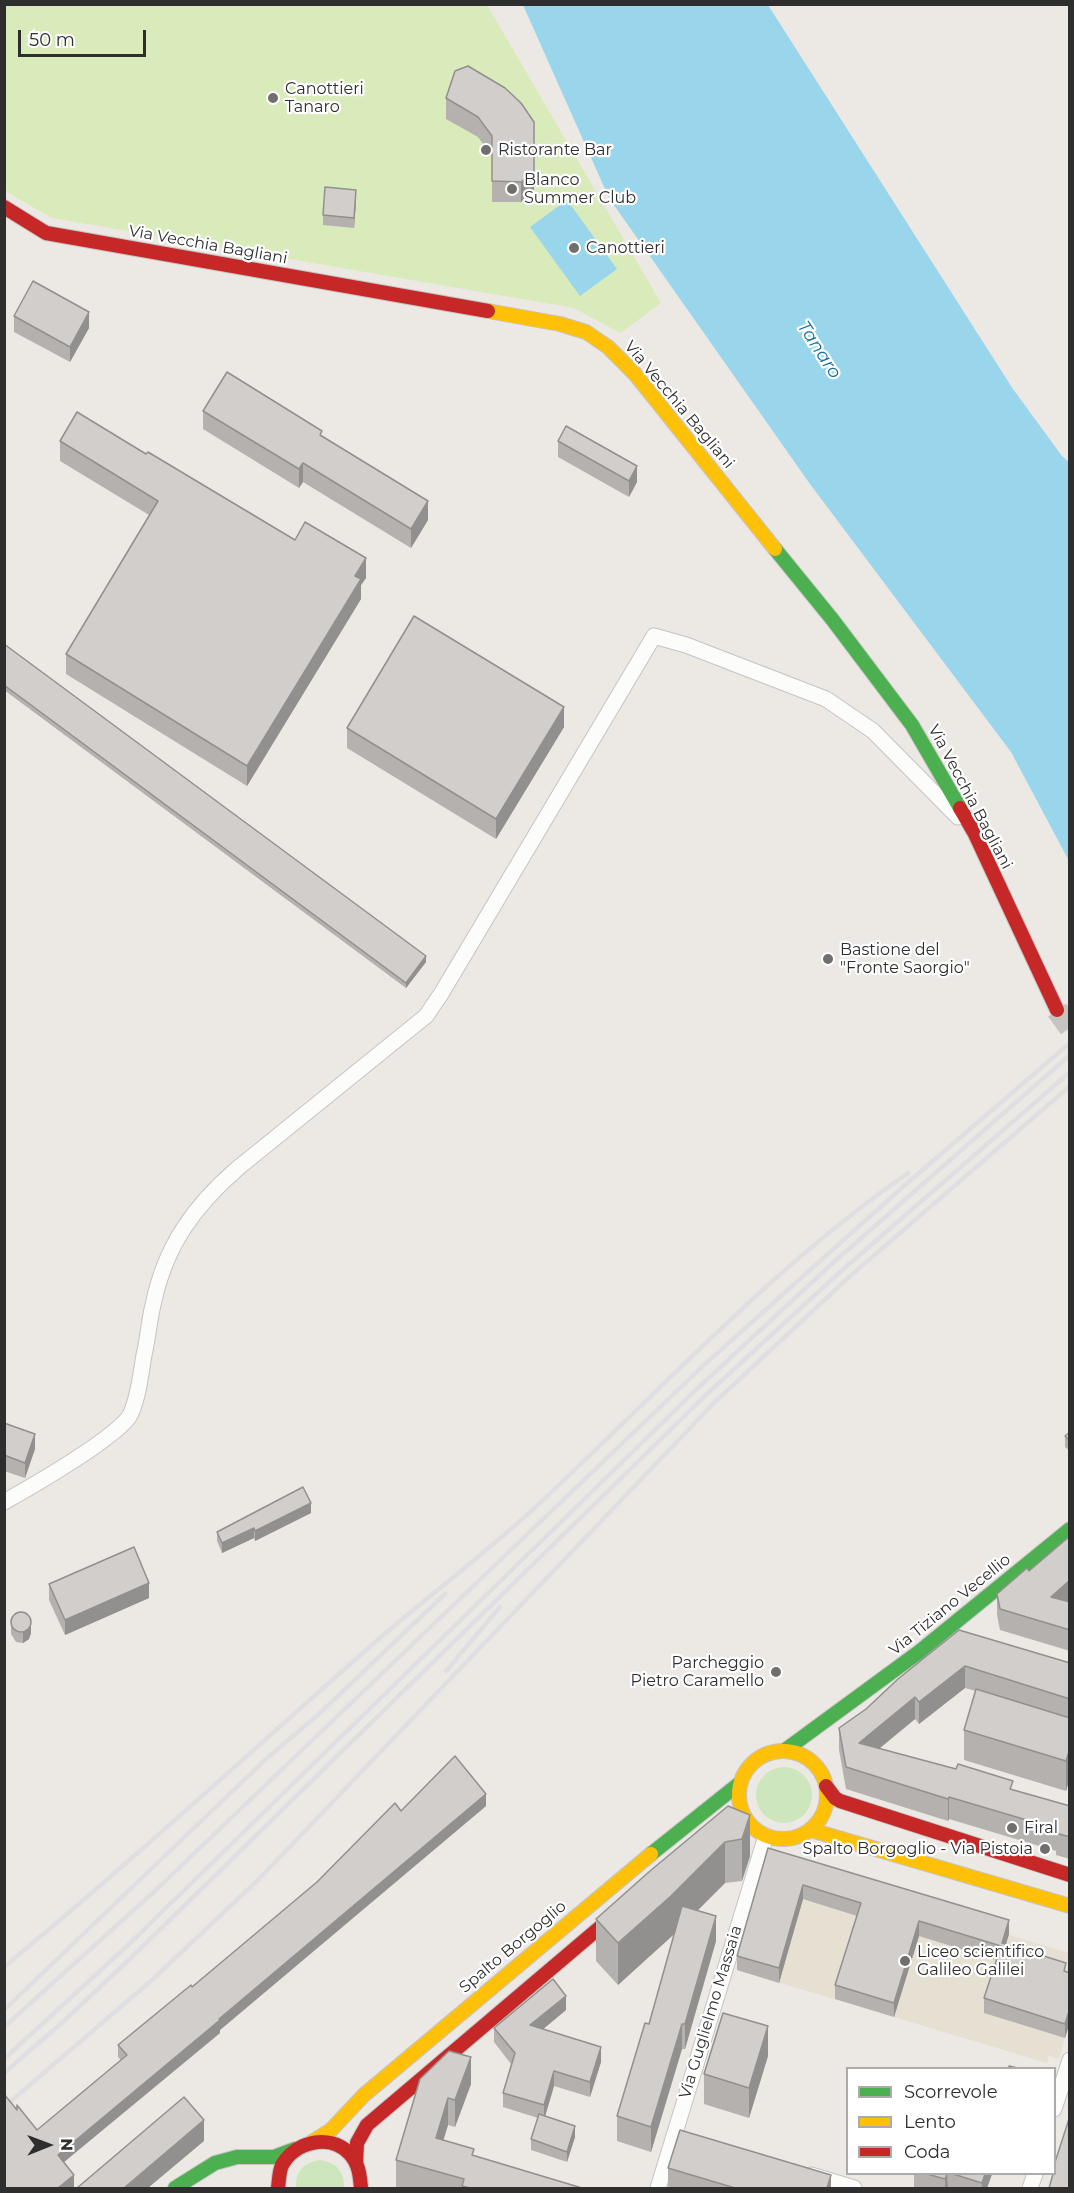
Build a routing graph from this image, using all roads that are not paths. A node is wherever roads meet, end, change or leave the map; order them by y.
1 (4, 207) edge
2 (975, 834) junction
3 (1057, 1010) tunnel mouth
4 (4, 1502) edge
5 (1070, 1529) edge
6 (939, 1635) junction
7 (961, 1642) edge
8 (849, 1704) junction
9 (784, 1751) junction
10 (818, 1768) junction
11 (741, 1783) junction
12 (826, 1786) junction
13 (748, 1823) junction
14 (733, 1825) edge
15 (811, 1830) junction
16 (766, 1836) junction
17 (1070, 1875) edge
18 (630, 1902) edge
19 (1070, 1906) edge
20 (1070, 2060) edge
21 (1056, 2103) edge
22 (312, 2142) junction
23 (295, 2149) junction
24 (356, 2163) junction
25 (795, 2170) edge
26 (364, 2186) edge
27 (176, 2188) edge
28 (278, 2188) edge
29 (658, 2188) edge
30 (854, 2188) edge

1 - 2 main road, Via Vecchia Bagliani
2 - 3 main road, Via Vecchia Bagliani
2 - 4 street
5 - 6 main road, Via Tiziano Vecellio
6 - 7 street
6 - 8 main road, Via Tiziano Vecellio
8 - 9 main road, Spalto Borgoglio
8 - 10 main road
9 - 10 main road
9 - 11 main road, Spalto Borgoglio
10 - 12 main road
11 - 13 main road
11 - 22 main road, Spalto Borgoglio
12 - 15 main road
12 - 17 main road
13 - 14 main road
13 - 16 main road
15 - 16 main road
15 - 19 main road
16 - 29 street, Via Guglielmo Massaia
18 - 24 main road
20 - 21 street
22 - 23 main road, Spalto Borgoglio
22 - 24 main road
23 - 27 main road
23 - 28 main road
24 - 26 main road
25 - 30 street

